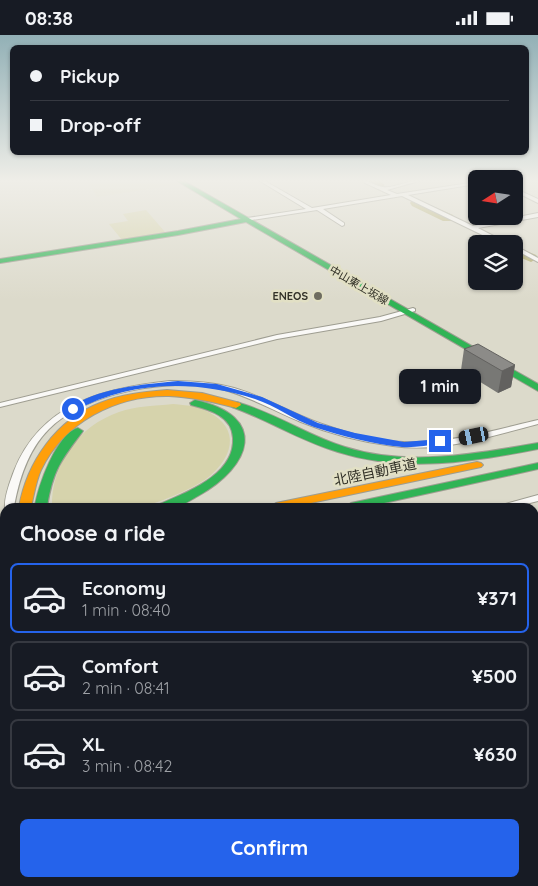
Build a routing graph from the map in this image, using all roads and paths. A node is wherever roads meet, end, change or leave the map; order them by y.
1 (247, 221) edge
2 (252, 221) edge
3 (337, 221) edge
4 (456, 221) edge
5 (509, 221) edge
6 (342, 224) dead end
7 (472, 228) junction
8 (487, 235) edge
9 (523, 252) edge
10 (538, 260) edge
11 (0, 261) edge
12 (409, 311) junction
13 (538, 386) edge
14 (0, 405) edge
15 (538, 422) edge
16 (538, 446) edge
17 (538, 451) edge
18 (538, 466) edge
19 (538, 472) edge
20 (538, 498) edge
21 (9, 503) edge
22 (27, 503) edge
23 (42, 503) edge
24 (172, 503) edge
25 (295, 503) edge
26 (369, 503) edge
27 (419, 503) edge
28 (520, 503) edge

1 - 11 main road
2 - 12 main road, 中山東上坂線
3 - 6 street
4 - 7 street
5 - 7 street
7 - 8 street
9 - 10 street
12 - 13 main road, 中山東上坂線
12 - 14 street
15 - 21 street
16 - 22 main road
17 - 25 main road, 北陸自動車道
18 - 26 main road
19 - 27 main road
20 - 28 street
23 - 24 main road

